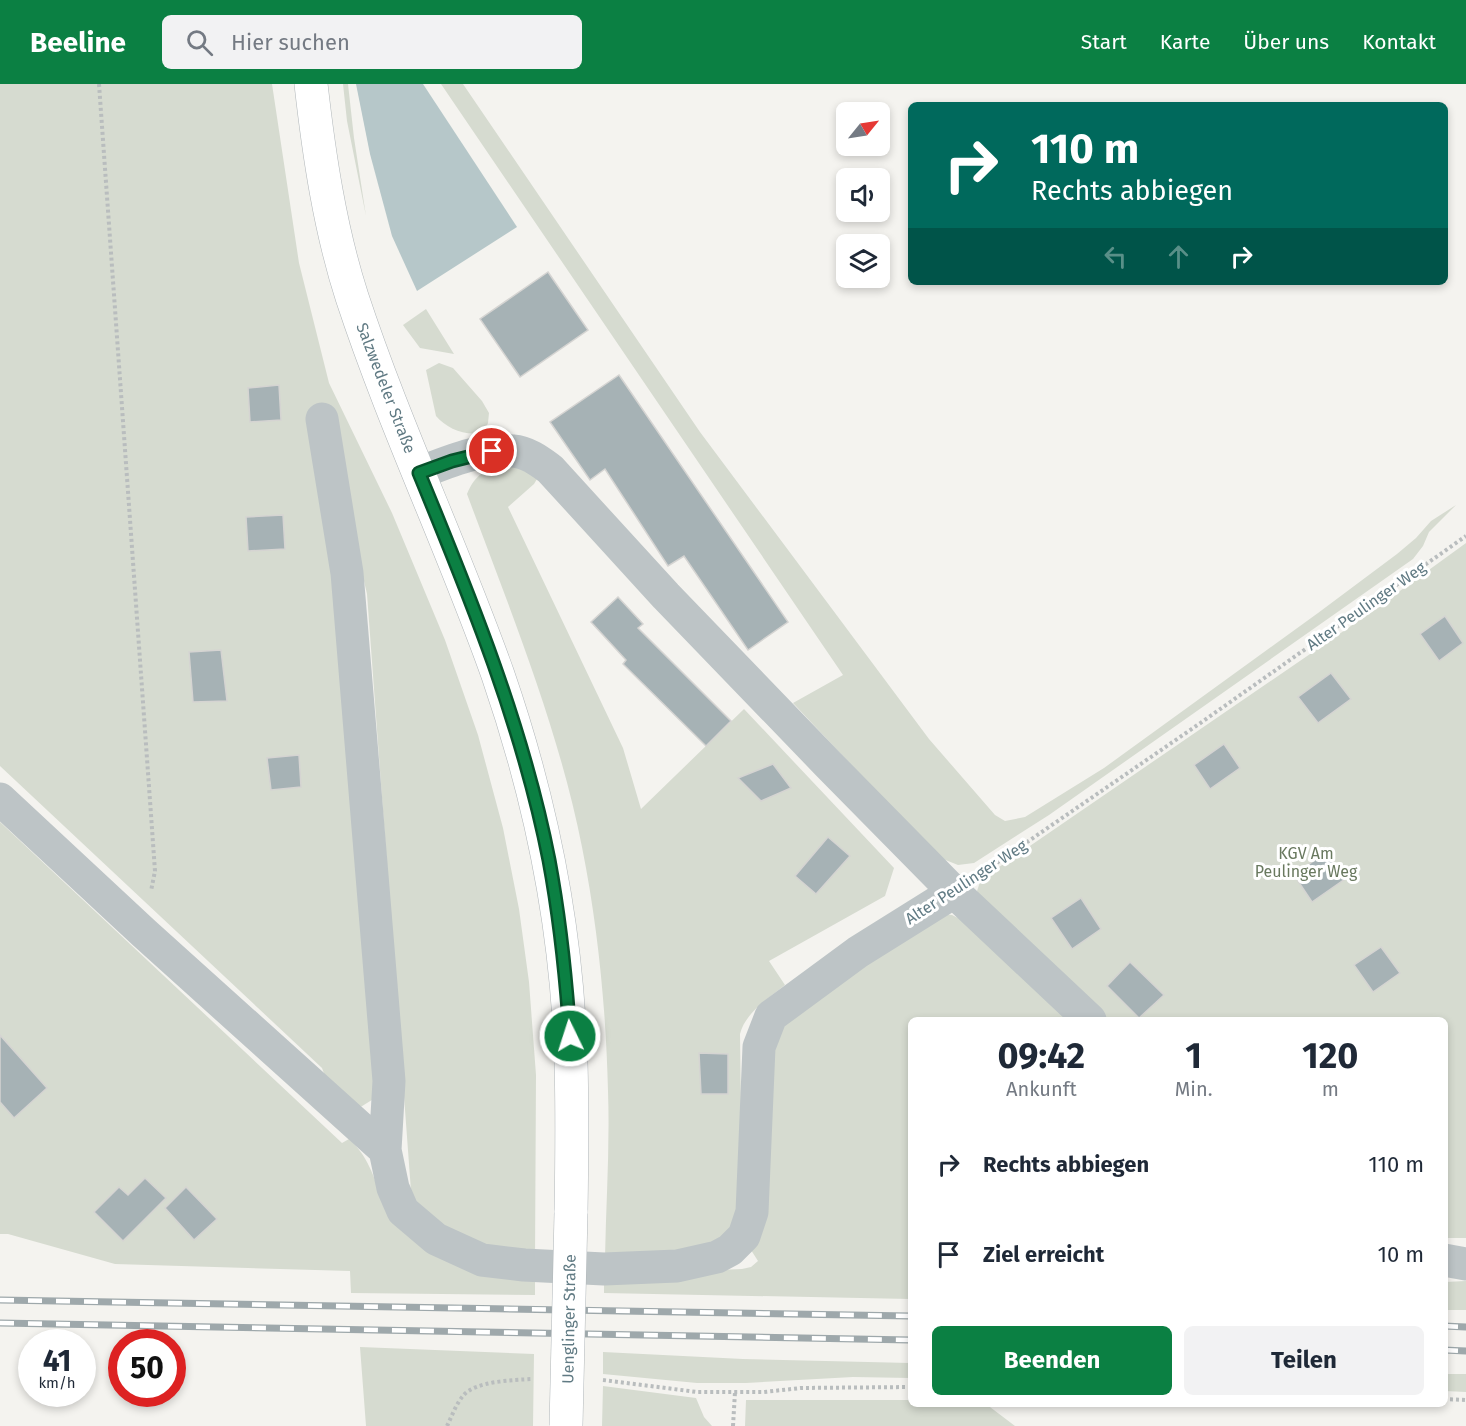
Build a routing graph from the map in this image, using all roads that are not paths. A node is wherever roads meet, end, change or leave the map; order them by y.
1 (311, 84) edge
2 (322, 419) dead end
3 (419, 473) junction
4 (0, 799) edge
5 (954, 892) junction
6 (1087, 1017) edge
7 (385, 1150) junction
8 (571, 1213) joint
9 (1448, 1261) edge
10 (1466, 1264) edge
11 (566, 1426) edge

1 - 3 main road, Salzwedeler Straße
2 - 7 street, Alter Peulinger Weg
3 - 5 street
3 - 8 main road, Salzwedeler Straße
4 - 7 street
5 - 6 street
5 - 7 street, Alter Peulinger Weg
8 - 11 main road, Uenglinger Straße, bridge
9 - 10 street

